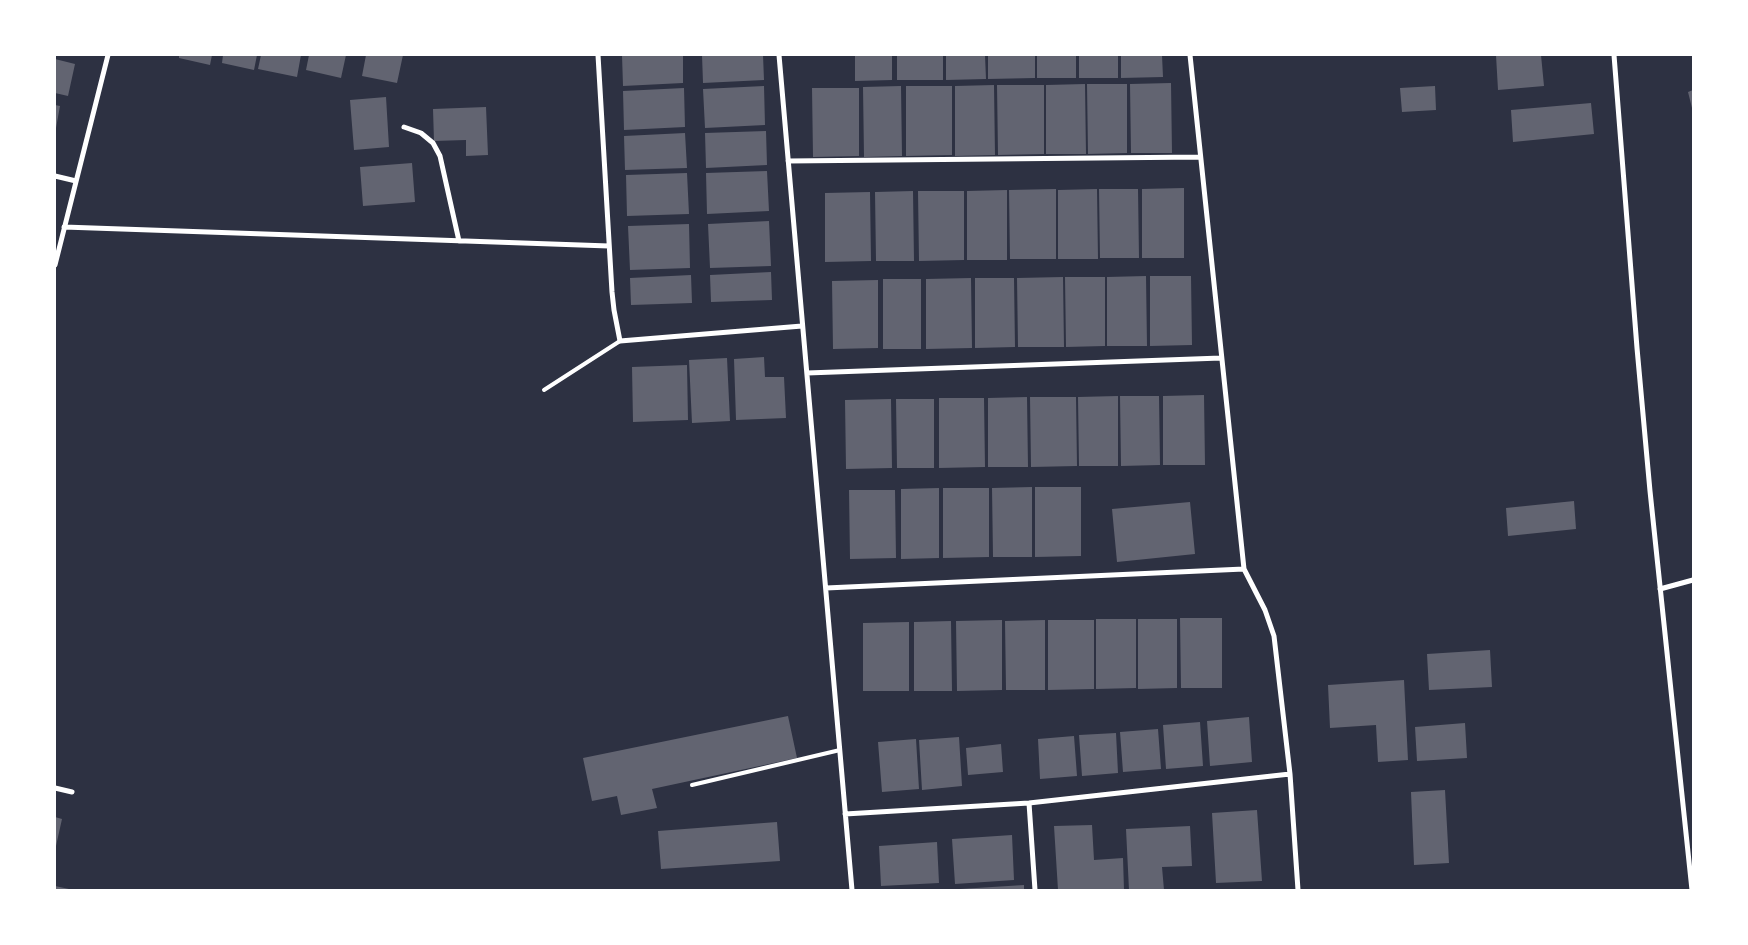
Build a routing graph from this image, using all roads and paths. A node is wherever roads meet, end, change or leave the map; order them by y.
1 (108, 55) edge
2 (598, 55) edge
3 (779, 55) edge
4 (1190, 55) edge
5 (1614, 55) edge
6 (404, 127) dead end
7 (1200, 157) junction
8 (788, 161) junction
9 (55, 176) edge
10 (76, 181) junction
11 (64, 227) junction
12 (459, 241) junction
13 (609, 246) junction
14 (55, 265) edge
15 (802, 326) junction
16 (620, 341) junction
17 (1221, 358) junction
18 (807, 373) junction
19 (544, 390) dead end
20 (1244, 569) junction
21 (1693, 580) edge
22 (826, 588) junction
23 (1660, 589) junction
24 (840, 750) junction
25 (1290, 774) junction
26 (692, 785) dead end
27 (55, 788) edge
28 (72, 792) dead end
29 (1029, 803) junction
30 (845, 814) junction
31 (852, 890) edge
32 (1034, 890) edge
33 (1298, 890) edge
34 (1692, 890) edge

1 - 10 street
2 - 13 street
3 - 8 street
4 - 7 street
5 - 23 street
6 - 12 street
7 - 8 street
7 - 17 street
8 - 15 street
9 - 10 street
10 - 11 street
11 - 12 street
11 - 14 street
12 - 13 street
13 - 16 street
15 - 16 street
15 - 18 street
16 - 19 lane
17 - 18 street
17 - 20 street
18 - 22 street
20 - 22 street
20 - 25 street
21 - 23 street
22 - 24 street
23 - 34 street
24 - 26 lane
24 - 30 street
25 - 29 street
25 - 33 street
27 - 28 street
29 - 30 street
29 - 32 street
30 - 31 street

